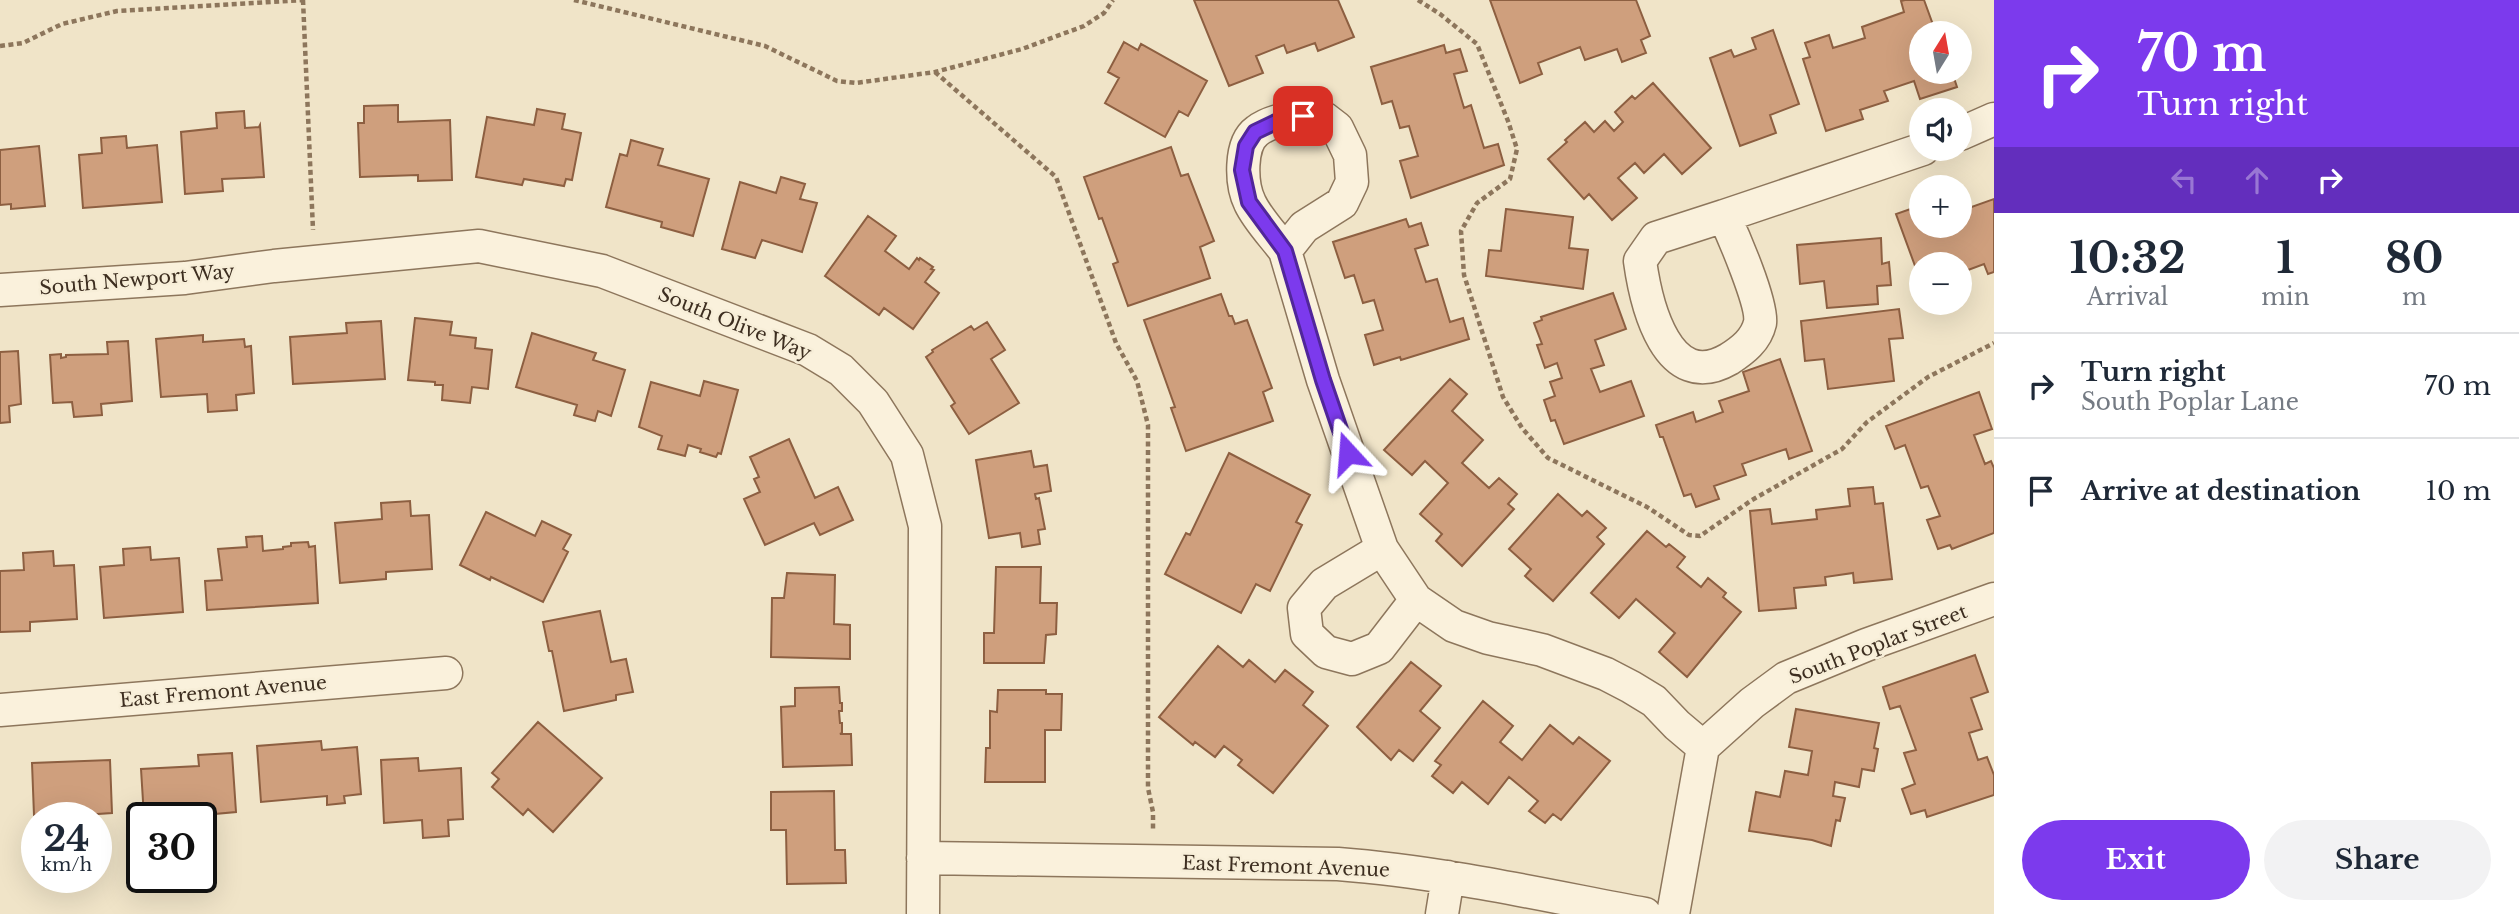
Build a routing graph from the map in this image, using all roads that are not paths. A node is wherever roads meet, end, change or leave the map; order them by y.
1 (1994, 119) edge
2 (1972, 129) edge
3 (1909, 154) edge
4 (1724, 216) junction
5 (1285, 251) dead end
6 (274, 266) joint
7 (0, 290) edge
8 (1382, 549) junction
9 (1994, 599) edge
10 (1416, 600) junction
11 (446, 673) dead end
12 (0, 710) edge
13 (1703, 747) junction
14 (923, 858) junction
15 (1448, 877) junction
16 (923, 914) edge
17 (1442, 914) edge
18 (1645, 914) edge
19 (1673, 914) edge

1 - 2 street
3 - 4 street
4 - 4 street
5 - 8 street
6 - 7 street, South Newport Way
6 - 14 street, South Olive Way
8 - 10 street
8 - 10 street
9 - 13 street, South Poplar Street
10 - 13 street
11 - 12 street, East Fremont Avenue
13 - 19 street
14 - 15 street, East Fremont Avenue
14 - 16 street, South Olive Way
15 - 17 street
15 - 18 street, East Fremont Avenue

